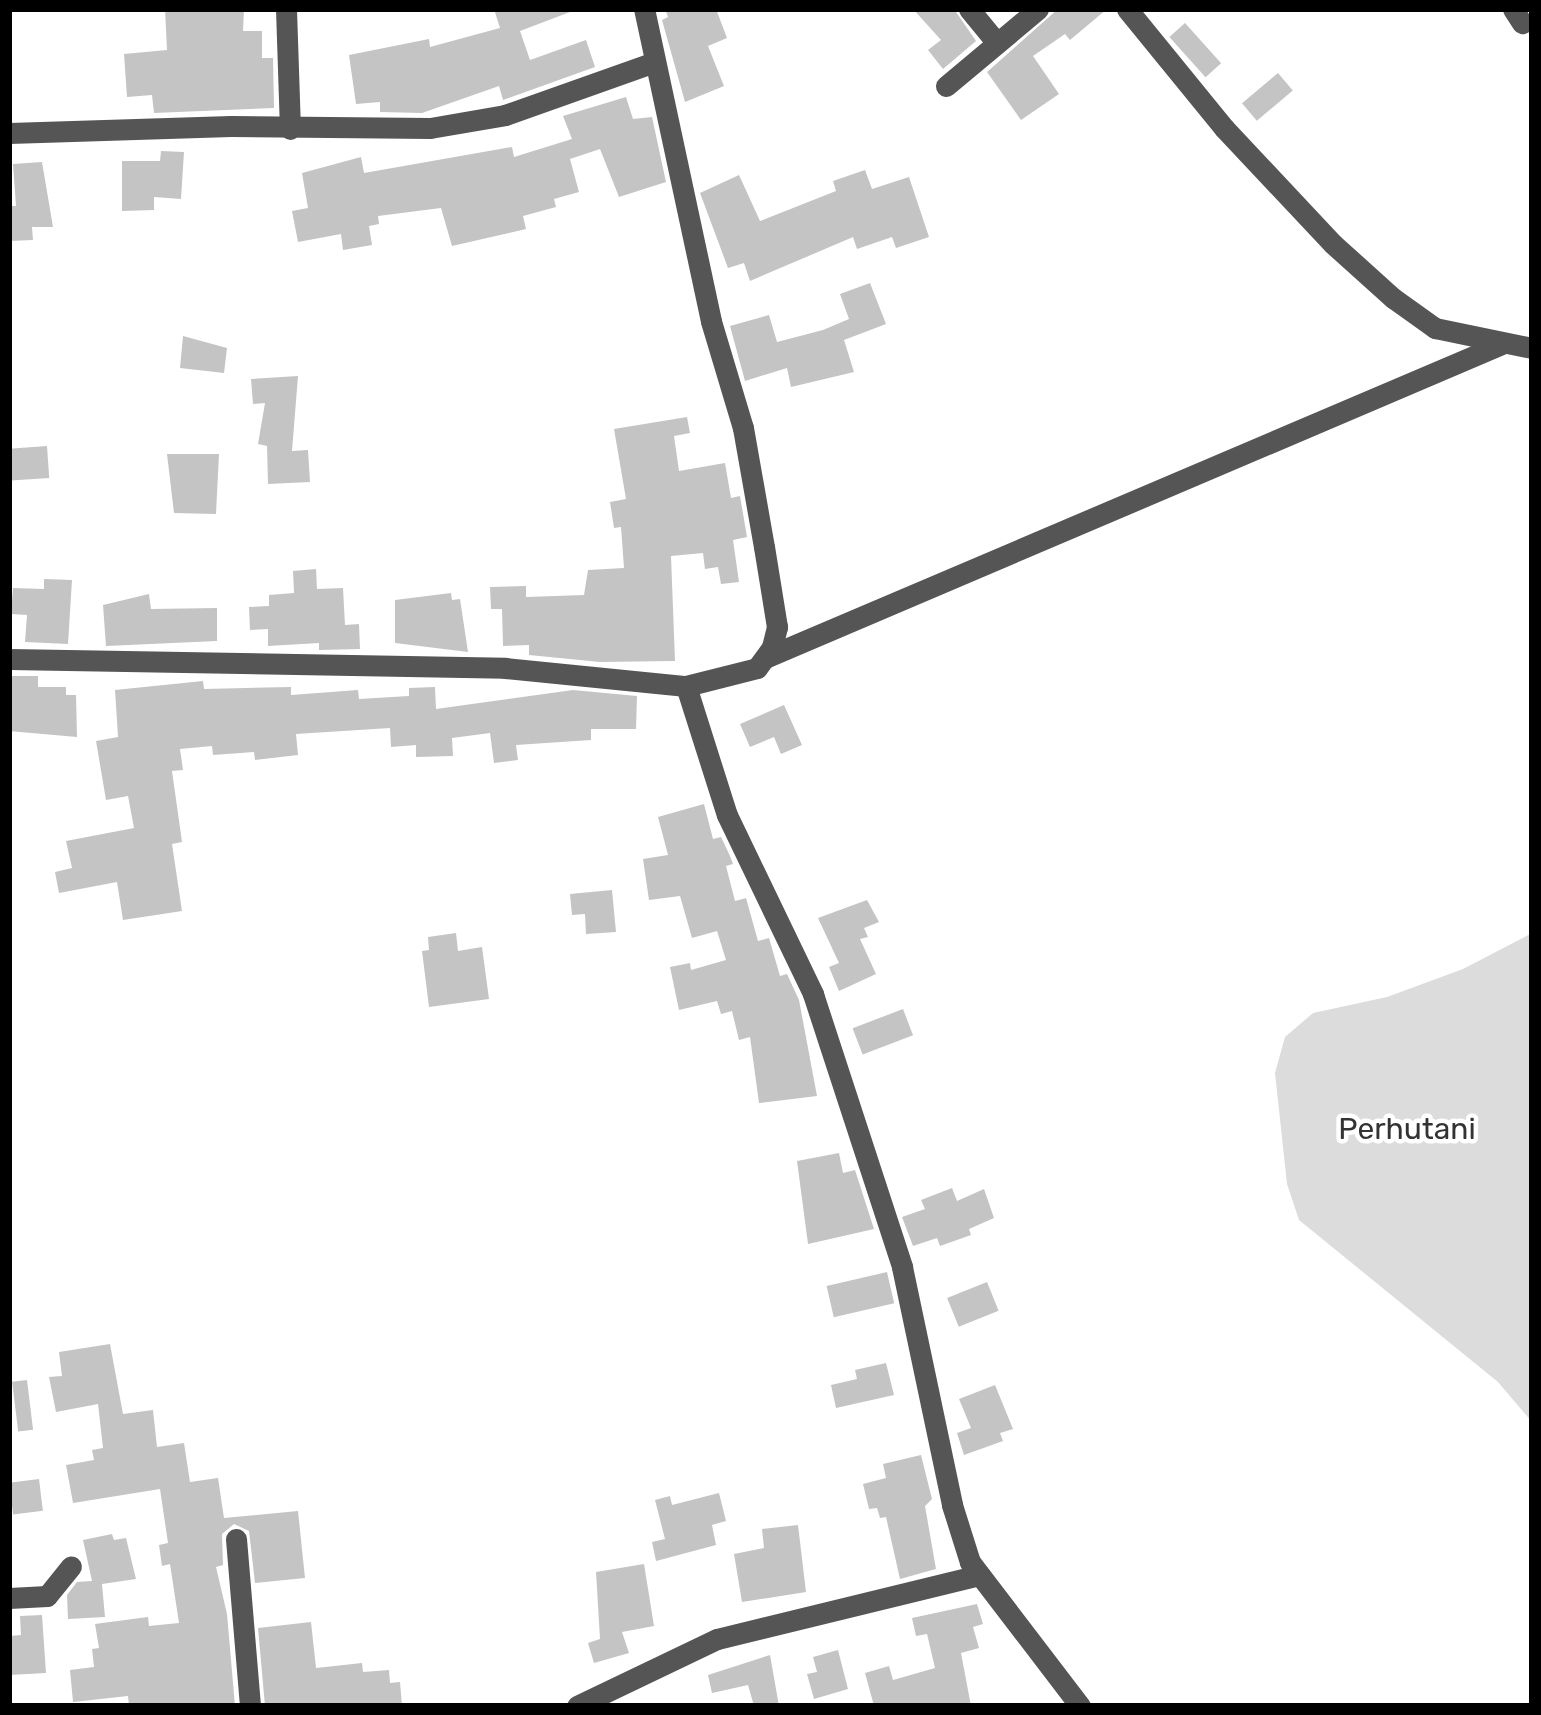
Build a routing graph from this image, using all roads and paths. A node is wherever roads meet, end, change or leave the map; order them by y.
1 (286, 9) edge
2 (644, 9) edge
3 (969, 9) edge
4 (1038, 9) edge
5 (1126, 9) edge
6 (997, 43) junction
7 (652, 63) junction
8 (946, 86) dead end
9 (290, 129) junction
10 (9, 133) edge
11 (1502, 344) junction
12 (1532, 348) edge
13 (766, 657) junction
14 (9, 659) edge
15 (686, 686) junction
16 (236, 1538) dead end
17 (71, 1566) dead end
18 (979, 1576) junction
19 (9, 1598) edge
20 (250, 1706) edge
21 (577, 1706) edge
22 (1080, 1706) edge

1 - 9 street
2 - 7 street
3 - 6 street
4 - 6 street
5 - 11 street
6 - 8 street
7 - 9 street
7 - 13 street
9 - 10 street
11 - 12 street
11 - 13 street
13 - 15 street
14 - 15 street
15 - 18 street
16 - 20 street
17 - 19 street
18 - 21 street
18 - 22 street

